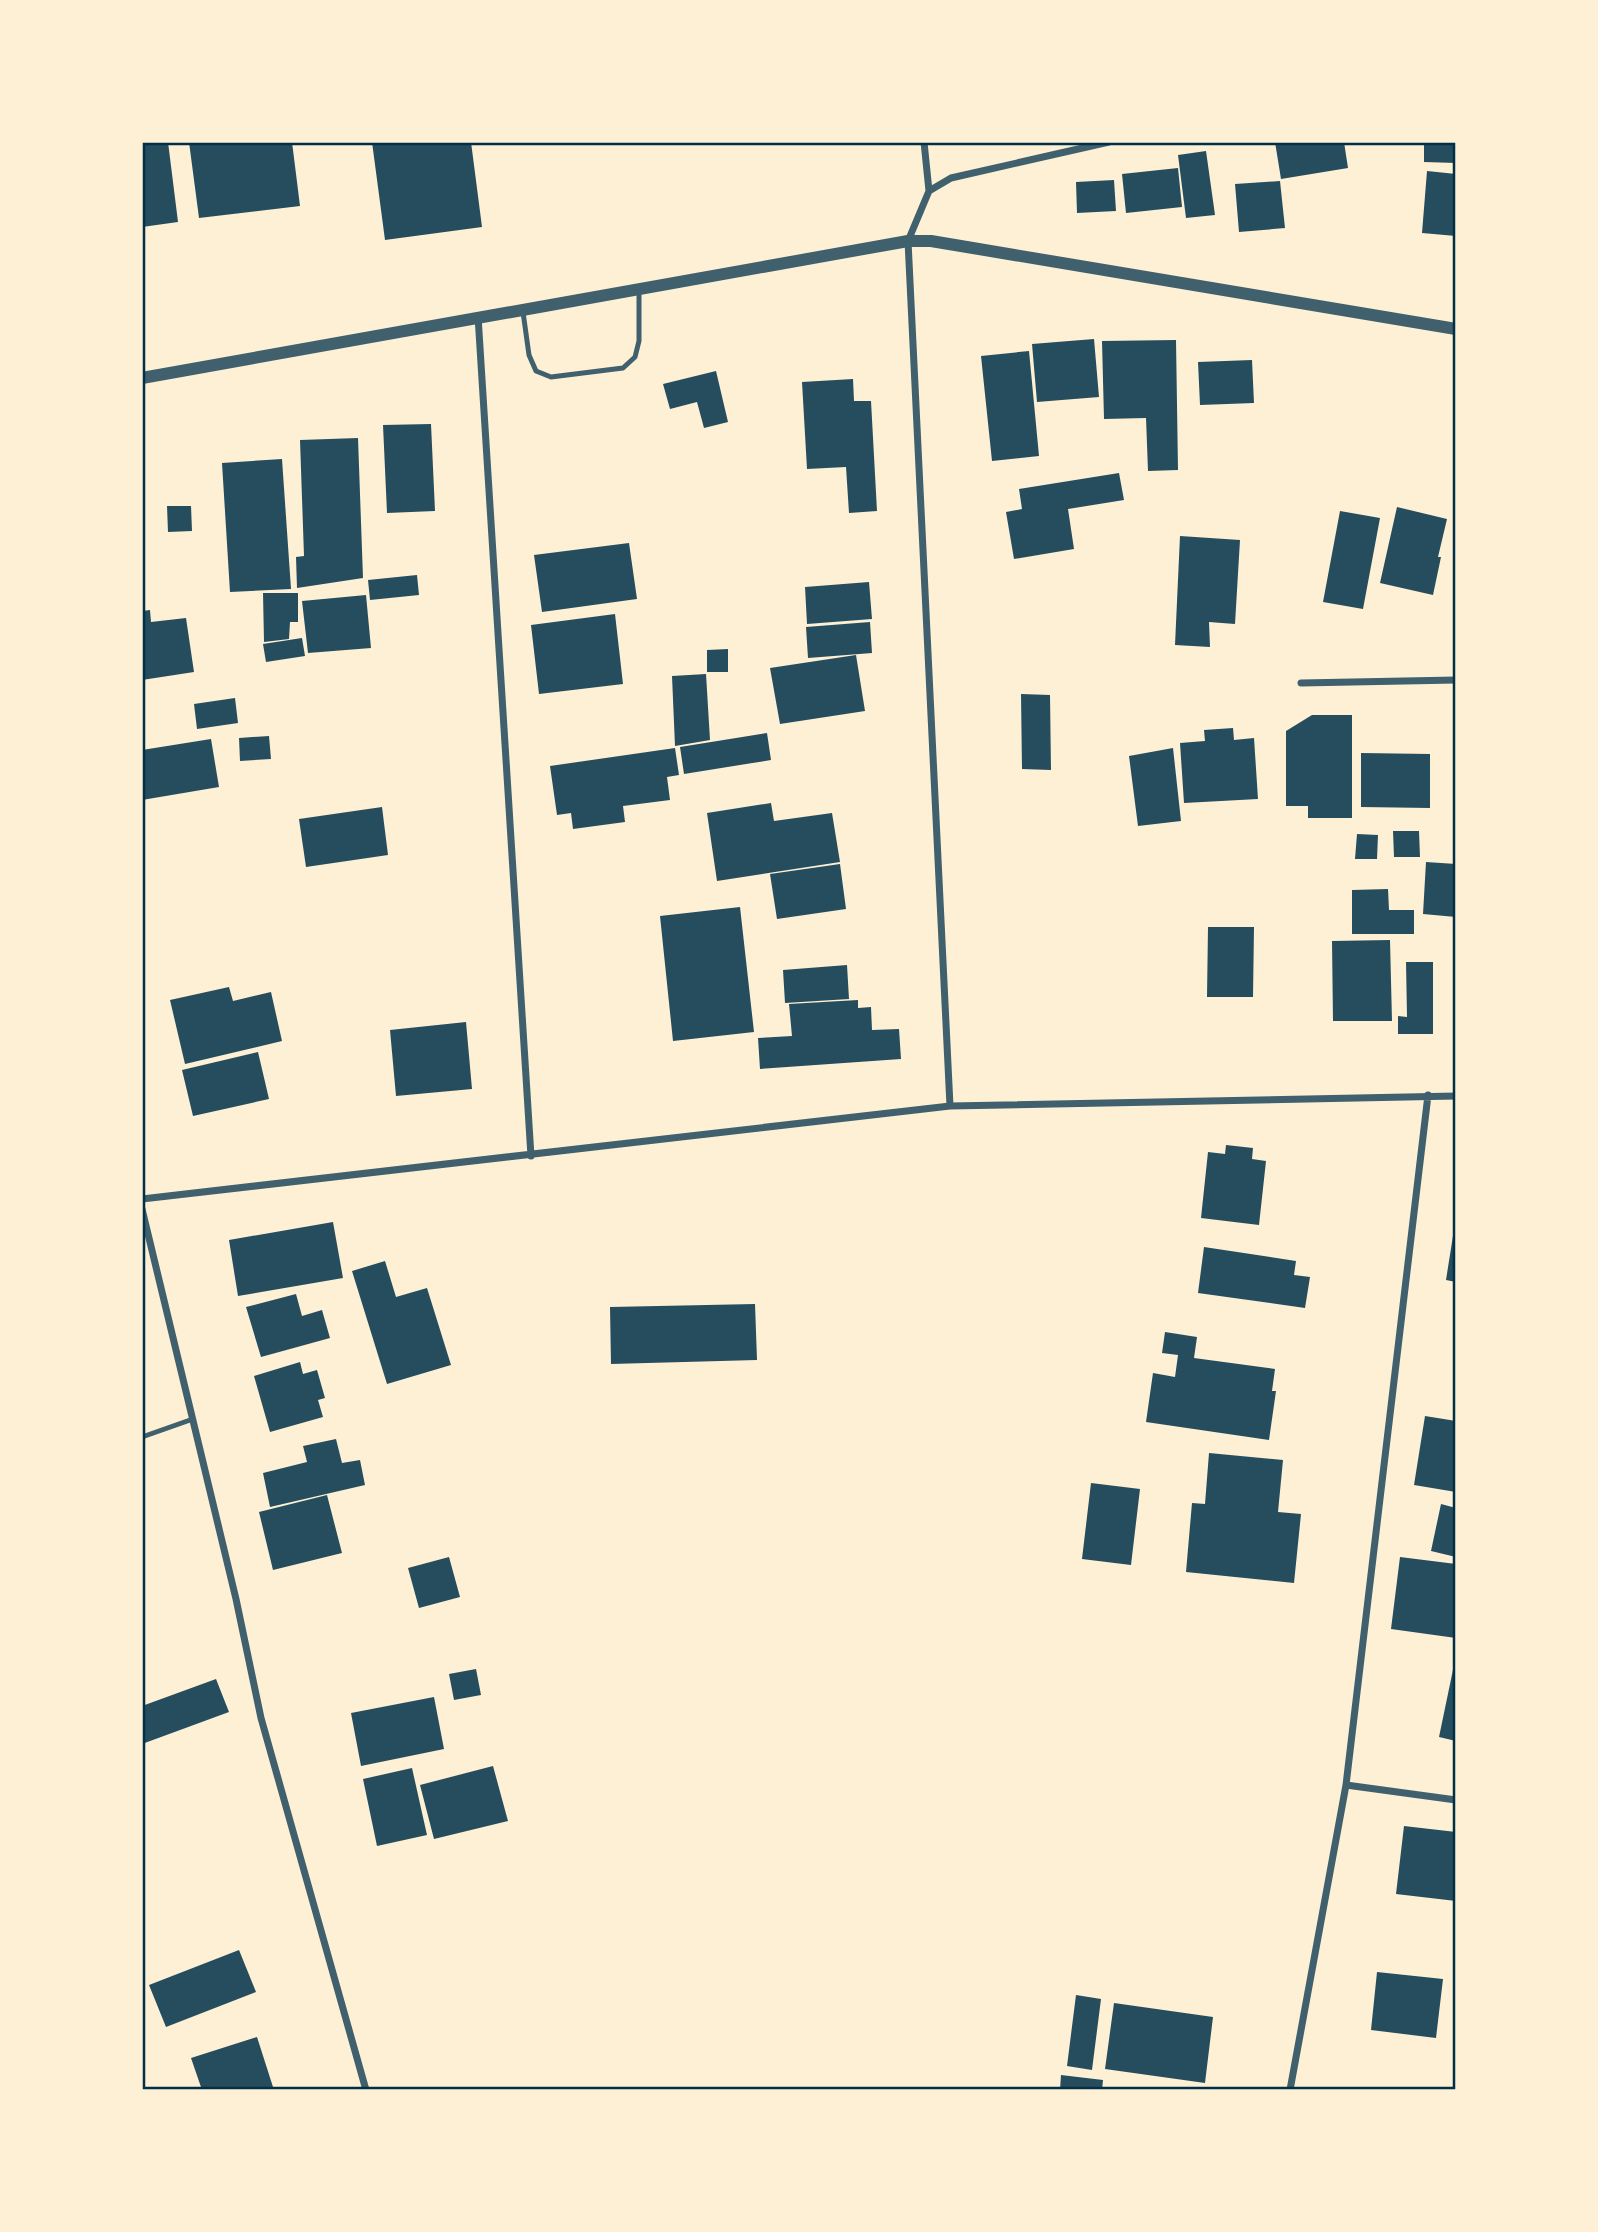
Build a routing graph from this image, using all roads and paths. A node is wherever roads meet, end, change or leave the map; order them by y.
1 (924, 142) edge
2 (1109, 142) edge
3 (929, 191) junction
4 (908, 242) junction
5 (639, 288) junction
6 (522, 309) junction
7 (478, 316) junction
8 (1456, 329) edge
9 (142, 378) edge
10 (1456, 680) edge
11 (1301, 683) dead end
12 (1429, 1095) junction
13 (1456, 1096) edge
14 (950, 1106) junction
15 (531, 1156) junction
16 (142, 1199) edge
17 (142, 1209) edge
18 (193, 1419) junction
19 (142, 1437) edge
20 (1346, 1785) junction
21 (1456, 1800) edge
22 (366, 2090) edge
23 (1290, 2090) edge

1 - 3 street
2 - 3 street
3 - 4 street
4 - 5 street
4 - 8 street
4 - 14 street
5 - 6 street
5 - 6 lane
6 - 7 street
7 - 9 street
7 - 15 street
10 - 11 street
12 - 13 street
12 - 14 street
12 - 20 street
14 - 15 street
15 - 16 street
17 - 18 street
18 - 19 lane
18 - 22 street
20 - 21 street
20 - 23 street

